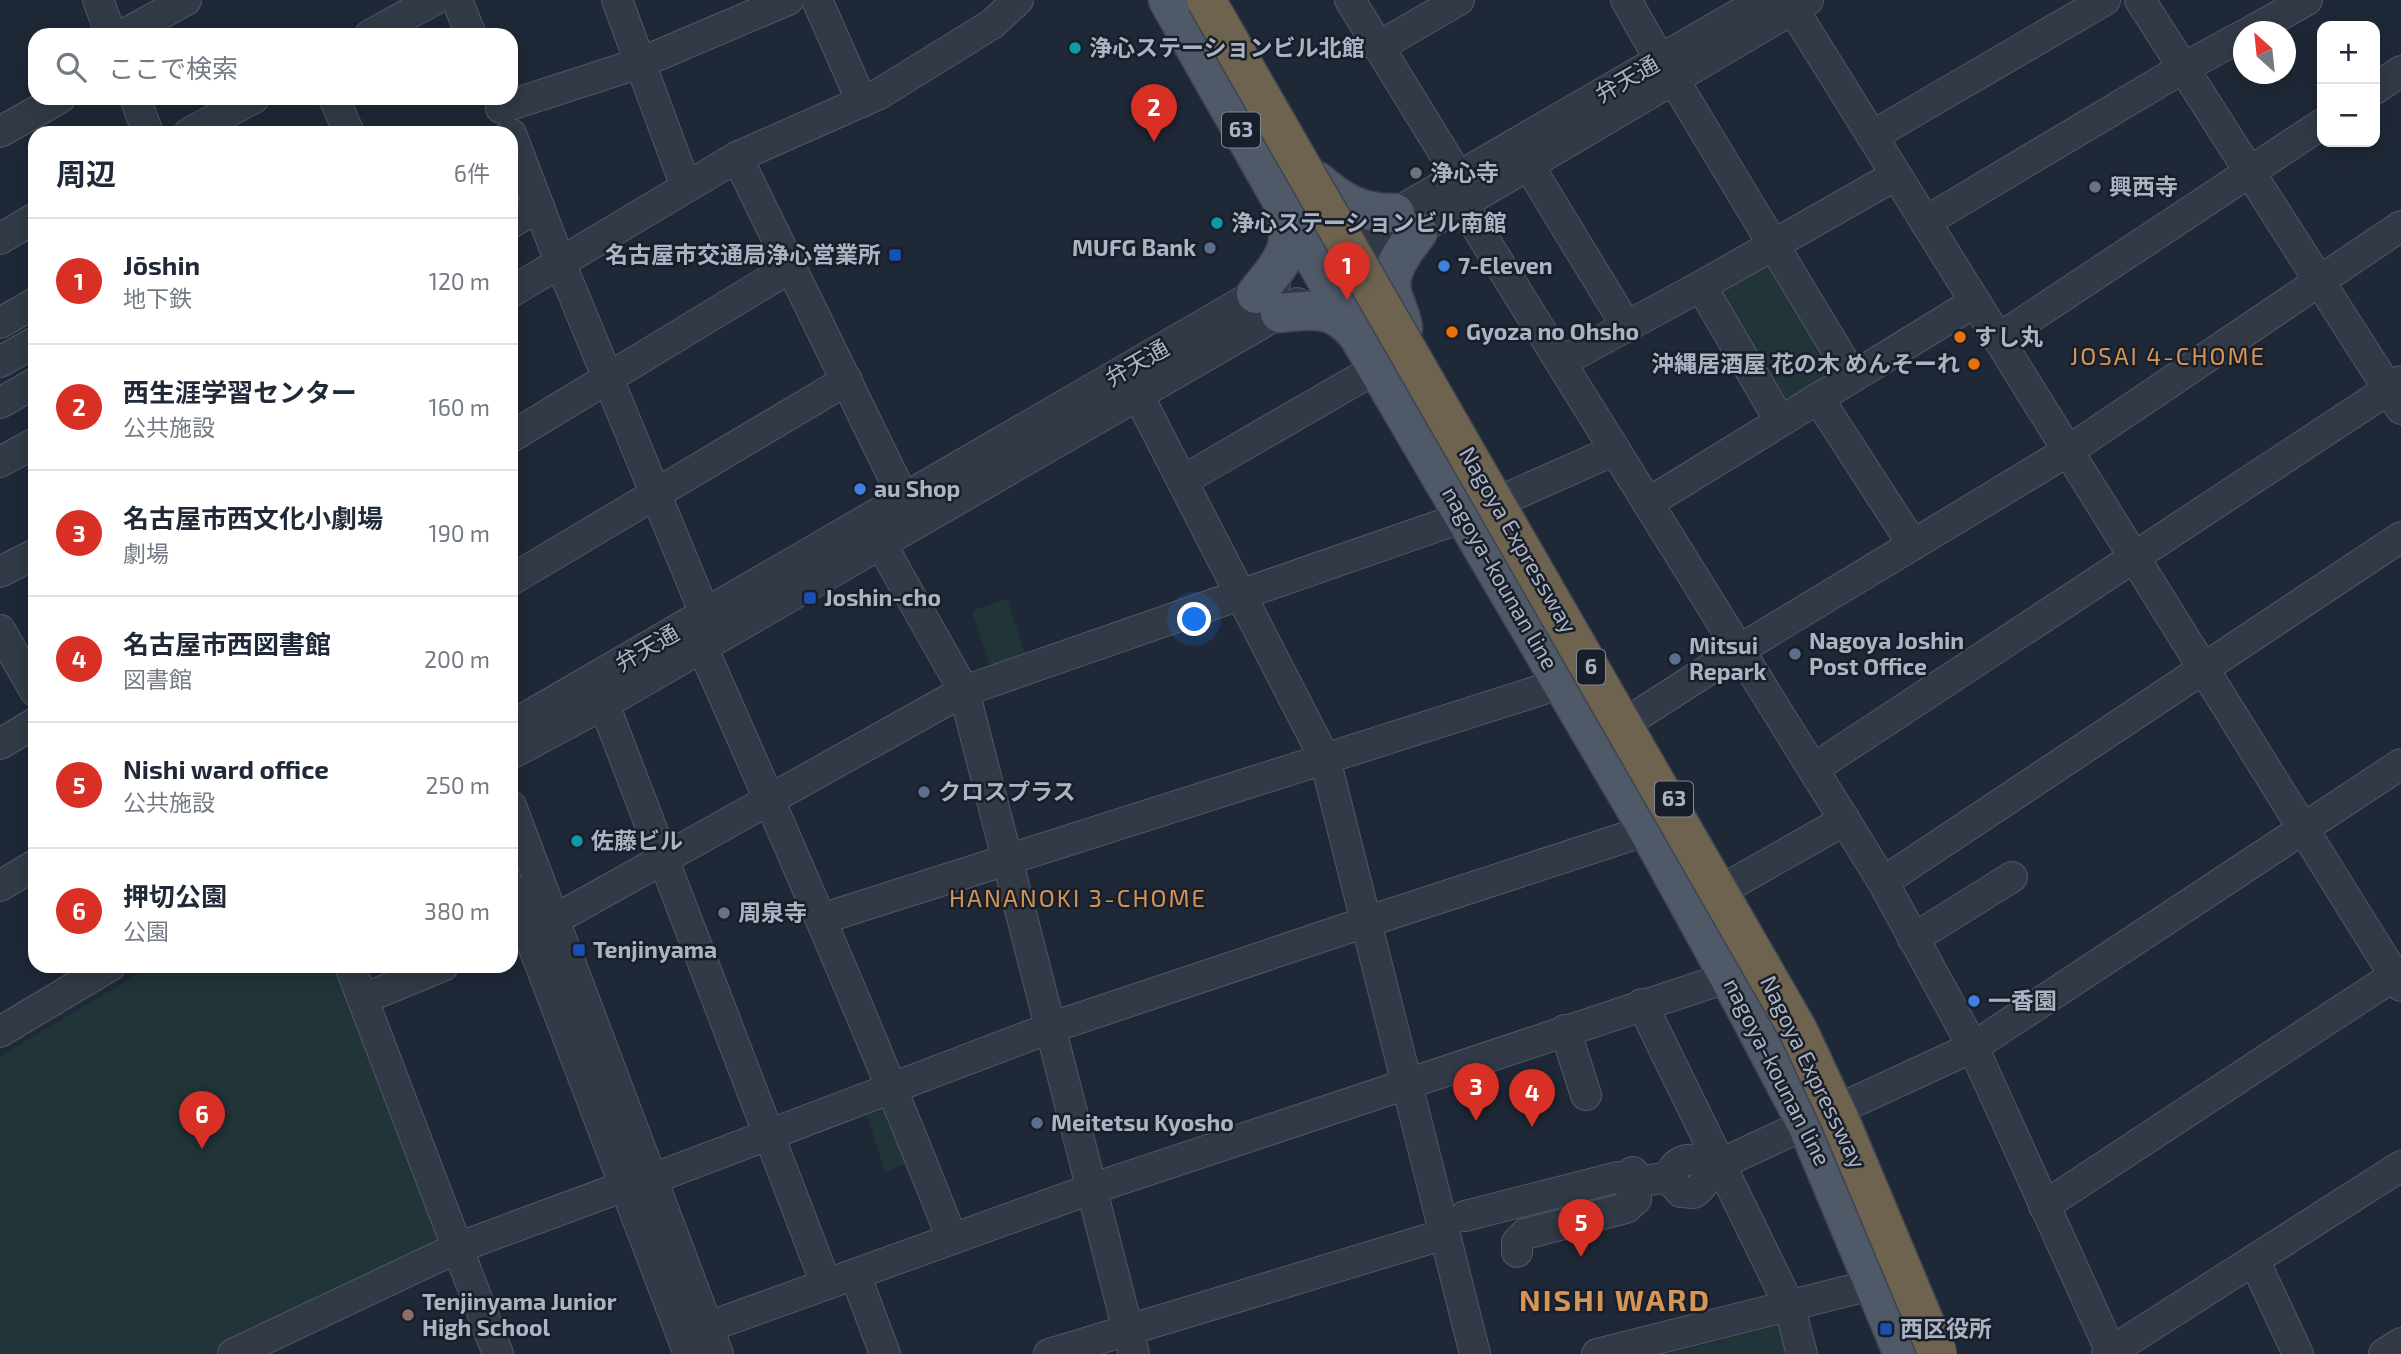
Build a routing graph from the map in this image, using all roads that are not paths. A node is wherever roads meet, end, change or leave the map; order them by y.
1 (98, 0) edge
2 (186, 0) edge
3 (434, 0) edge
4 (457, 0) edge
5 (617, 0) edge
6 (788, 0) edge
7 (817, 0) edge
8 (1017, 0) edge
9 (1168, 0) edge
10 (1180, 0) edge
11 (1206, 0) edge
12 (1212, 0) edge
13 (1350, 0) edge
14 (1459, 0) edge
15 (1626, 0) edge
16 (1763, 0) edge
17 (2105, 0) edge
18 (2140, 0) edge
19 (2307, 0) edge
20 (1794, 3) edge
21 (986, 12) edge
22 (2270, 21) edge
23 (108, 28) edge
24 (136, 28) edge
25 (383, 28) edge
26 (468, 28) edge
27 (2233, 41) edge
28 (1378, 47) junction
29 (640, 63) junction
30 (2183, 68) junction
31 (1667, 70) junction
32 (2401, 71) edge
33 (2380, 86) edge
34 (862, 102) junction
35 (48, 105) edge
36 (138, 105) edge
37 (241, 105) edge
38 (337, 105) edge
39 (505, 118) edge
40 (145, 126) edge
41 (202, 126) edge
42 (346, 126) edge
43 (2317, 127) edge
44 (0, 132) edge
45 (1872, 136) junction
46 (518, 152) edge
47 (737, 157) junction
48 (1529, 166) junction
49 (2250, 173) junction
50 (1896, 174) junction
51 (1317, 181) junction
52 (686, 187) junction
53 (1461, 191) junction
54 (1281, 202) junction
55 (539, 206) junction
56 (518, 219) edge
57 (28, 222) edge
58 (1926, 222) junction
59 (1406, 223) junction
60 (2401, 226) edge
61 (0, 239) edge
62 (1774, 244) junction
63 (1358, 251) junction
64 (560, 262) junction
65 (791, 267) junction
66 (1321, 272) junction
67 (2319, 281) junction
68 (1701, 286) junction
69 (518, 288) edge
70 (1975, 302) junction
71 (1268, 304) junction
72 (28, 307) edge
73 (0, 323) edge
74 (1627, 327) junction
75 (1404, 328) junction
76 (1358, 335) junction
77 (1998, 340) junction
78 (28, 346) edge
79 (0, 362) edge
80 (1561, 362) junction
81 (1377, 369) junction
82 (1853, 377) junction
83 (607, 378) junction
84 (846, 380) junction
85 (28, 387) edge
86 (2397, 393) edge
87 (1138, 395) junction
88 (1818, 398) junction
89 (0, 403) edge
90 (1780, 421) junction
91 (518, 433) edge
92 (28, 447) edge
93 (1615, 450) junction
94 (2068, 451) junction
95 (0, 463) edge
96 (1182, 481) junction
97 (655, 495) junction
98 (904, 499) junction
99 (1503, 500) junction
100 (1648, 503) junction
101 (1464, 517) junction
102 (2401, 537) edge
103 (881, 544) junction
104 (1913, 544) junction
105 (28, 558) edge
106 (2134, 558) junction
107 (0, 572) edge
108 (518, 576) edge
109 (1240, 594) junction
110 (705, 614) junction
111 (0, 630) edge
112 (702, 648) junction
113 (1739, 650) junction
114 (2203, 669) junction
115 (28, 679) edge
116 (1560, 680) junction
117 (964, 691) junction
118 (604, 705) junction
119 (1629, 721) junction
120 (518, 722) edge
121 (28, 727) edge
122 (0, 744) edge
123 (518, 750) edge
124 (1325, 759) junction
125 (2401, 764) edge
126 (1813, 769) junction
127 (770, 799) junction
128 (1844, 820) junction
129 (2302, 829) junction
130 (1648, 830) junction
131 (518, 849) edge
132 (663, 859) junction
133 (1007, 860) junction
134 (28, 869) edge
135 (2012, 877) dead end
136 (1882, 882) junction
137 (0, 886) edge
138 (1725, 888) junction
139 (518, 903) edge
140 (821, 919) junction
141 (1366, 922) junction
142 (531, 930) edge
143 (1913, 939) junction
144 (98, 973) edge
145 (353, 973) edge
146 (426, 973) edge
147 (1729, 977) junction
148 (2399, 978) edge
149 (363, 999) junction
150 (1643, 1004) junction
151 (1050, 1028) junction
152 (1565, 1030) junction
153 (0, 1032) edge
154 (1973, 1047) junction
155 (1407, 1083) junction
156 (892, 1087) junction
157 (1586, 1095) dead end
158 (1842, 1109) junction
159 (1807, 1125) junction
160 (769, 1135) junction
161 (1720, 1164) junction
162 (2401, 1166) edge
163 (1629, 1177) junction
164 (638, 1182) junction
165 (1091, 1189) junction
166 (2044, 1206) junction
167 (1455, 1225) junction
168 (952, 1239) junction
169 (457, 1248) junction
170 (1517, 1252) dead end
171 (2254, 1260) junction
172 (855, 1273) junction
173 (826, 1284) junction
174 (1875, 1284) junction
175 (1789, 1305) junction
176 (713, 1340) edge
177 (1130, 1342) edge
178 (2401, 1343) edge
179 (233, 1354) edge
180 (498, 1354) edge
181 (689, 1354) edge
182 (885, 1354) edge
183 (1049, 1354) edge
184 (1475, 1354) edge
185 (1597, 1354) edge
186 (1802, 1354) edge
187 (1903, 1354) edge
188 (1910, 1354) edge
189 (1937, 1354) edge
190 (1945, 1354) edge
191 (2110, 1354) edge
192 (2298, 1354) edge
193 (2384, 1354) edge

1 - 23 street
2 - 24 street
3 - 25 street
4 - 26 street
5 - 29 street
6 - 29 street
7 - 34 street
8 - 21 street
9 - 54 main road, nagoya-kounan line / 63
10 - 188 highway, Nagoya Expressway / 6
11 - 189 highway, Nagoya Expressway / 6, bridge
12 - 51 main road, nagoya-kounan line / 63
13 - 28 street
14 - 28 street
15 - 31 street
16 - 31 street, 弁天通
17 - 45 street
18 - 30 street
19 - 22 street
20 - 31 street, 弁天通
20 - 45 street
21 - 34 street
27 - 30 street
28 - 53 street
29 - 39 street
29 - 52 street
30 - 49 street
30 - 58 street
31 - 48 street, 弁天通
31 - 53 street, 弁天通
31 - 62 street
32 - 33 street
34 - 47 street
35 - 44 street
36 - 40 street
37 - 41 street
38 - 42 street
43 - 49 street
45 - 50 street
46 - 55 street
47 - 52 street
47 - 65 street
48 - 53 street, 弁天通
48 - 74 street
49 - 67 street
49 - 77 street
50 - 58 street
50 - 62 street
51 - 59 main road
51 - 63 main road, nagoya-kounan line / 63
52 - 64 street
53 - 59 street, 弁天通
53 - 80 street
54 - 66 main road, nagoya-kounan line / 63
54 - 71 main road
55 - 56 street
55 - 64 street
57 - 61 street
58 - 70 street
59 - 63 street, 弁天通
59 - 75 main road
60 - 67 street
62 - 68 street
62 - 82 street
63 - 66 street, 弁天通
63 - 75 main road, nagoya-kounan line / 63
64 - 69 street
64 - 83 street
65 - 83 street
65 - 84 street
66 - 71 street, 弁天通
66 - 76 main road, nagoya-kounan line / 63
67 - 86 street
67 - 94 street
68 - 74 street
68 - 90 street
70 - 77 street
70 - 82 street
71 - 76 main road
71 - 87 street
71 - 98 street, 弁天通
72 - 73 street
74 - 80 street
75 - 99 main road, nagoya-kounan line / 63
76 - 81 main road, nagoya-kounan line / 63
77 - 94 street
78 - 79 street
80 - 93 street
81 - 96 street
81 - 101 main road, nagoya-kounan line / 63
82 - 88 street
83 - 91 street
83 - 97 street
84 - 97 street
84 - 98 street
85 - 89 street
86 - 106 street
87 - 96 street
87 - 103 street
88 - 90 street
88 - 104 street
90 - 100 street
92 - 95 street
93 - 99 street
93 - 100 street
94 - 104 street
94 - 106 street
96 - 109 street
97 - 108 street
97 - 110 street
98 - 103 street
98 - 110 street, 弁天通
99 - 101 street
99 - 119 main road, nagoya-kounan line / 63
100 - 113 street
101 - 109 street
101 - 116 main road, nagoya-kounan line / 63
102 - 114 street
103 - 112 street
103 - 117 street
104 - 113 street
105 - 107 street
106 - 114 street
106 - 126 street
109 - 117 street
109 - 124 street
110 - 120 street, 弁天通
111 - 115 street
112 - 118 street
112 - 127 street
113 - 119 street
113 - 126 street
114 - 129 street
114 - 136 street
116 - 124 street
116 - 130 main road, nagoya-kounan line / 63
117 - 127 street
117 - 133 street
118 - 123 street
118 - 132 street
119 - 138 main road, nagoya-kounan line / 63
121 - 122 street
124 - 133 street
124 - 141 street
125 - 129 street
126 - 128 street
127 - 132 street
127 - 140 street
128 - 136 street
128 - 138 street
129 - 148 street
129 - 154 street
130 - 141 street
130 - 147 main road, nagoya-kounan line / 63
131 - 142 street
132 - 142 street
132 - 160 street
133 - 140 street
133 - 151 street
134 - 137 street
135 - 143 street
136 - 143 street
138 - 158 main road, nagoya-kounan line / 63
139 - 142 street
140 - 156 street
141 - 151 street
141 - 155 street
142 - 164 street
143 - 154 street
144 - 153 street
145 - 149 street
146 - 149 street
147 - 150 street
147 - 159 main road, nagoya-kounan line / 63
148 - 166 street
149 - 169 street
150 - 152 street
150 - 161 street
151 - 156 street
151 - 165 street
152 - 155 street
152 - 157 street
154 - 158 street
154 - 166 street
155 - 165 street
155 - 167 street
156 - 160 street
156 - 168 street
158 - 159 street
158 - 190 main road, nagoya-kounan line / 63
159 - 161 street
159 - 174 main road, nagoya-kounan line / 63
160 - 164 street
160 - 173 street
161 - 163 street
161 - 175 street
162 - 171 street
163 - 167 street
163 - 170 street
164 - 169 street
164 - 176 street
164 - 181 street
165 - 168 street
165 - 177 street
166 - 191 street
167 - 177 street
167 - 184 street
168 - 172 street
169 - 179 street
169 - 180 street
171 - 191 street
171 - 192 street
172 - 173 street
172 - 182 street
173 - 176 street
174 - 175 street
174 - 187 main road, nagoya-kounan line / 63
175 - 185 street
175 - 186 street
177 - 183 street
178 - 193 street

